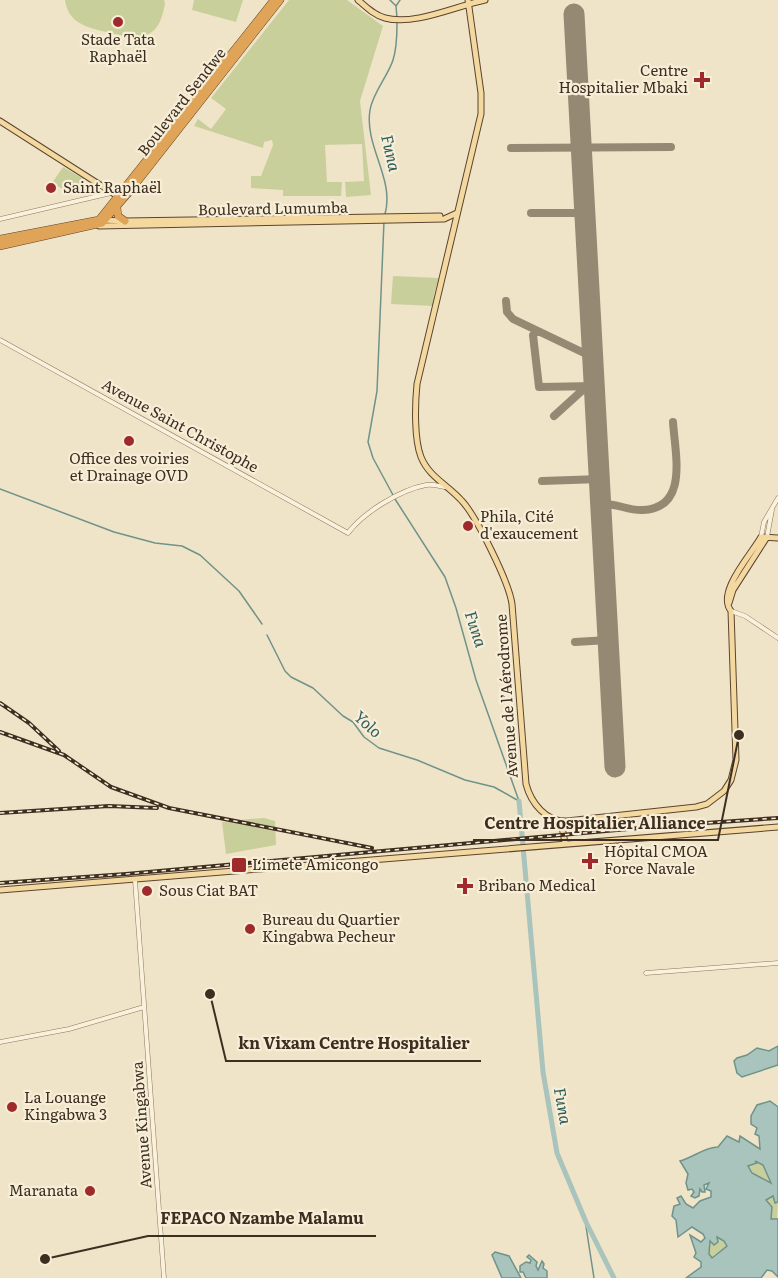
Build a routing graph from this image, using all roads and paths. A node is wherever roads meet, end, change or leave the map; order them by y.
1 (274, 0) edge
2 (280, 0) edge
3 (358, 0) edge
4 (485, 0) edge
5 (468, 2) edge
6 (0, 121) edge
7 (118, 196) junction
8 (113, 208) junction
9 (458, 211) junction
10 (446, 218) junction
11 (0, 219) edge
12 (382, 219) junction
13 (125, 221) junction
14 (101, 222) junction
15 (455, 225) junction
16 (0, 239) edge
17 (0, 246) edge
18 (0, 340) edge
19 (446, 487) junction
20 (778, 498) edge
21 (764, 537) junction
22 (778, 538) edge
23 (729, 610) junction
24 (778, 638) edge
25 (561, 821) junction
26 (778, 827) edge
27 (565, 843) junction
28 (135, 880) junction
29 (0, 890) edge
30 (778, 963) edge
31 (646, 973) dead end
32 (144, 1007) junction
33 (0, 1042) edge
34 (164, 1278) edge

1 - 7 highway, Boulevard Sendwe
2 - 7 highway, Boulevard Sendwe
3 - 5 main road
4 - 5 main road
5 - 9 main road, Avenue de l’Aérodrome
6 - 7 main road
7 - 8 highway, Boulevard Sendwe
7 - 11 street
8 - 13 highway
8 - 14 highway
9 - 10 main road, Boulevard Lumumba
9 - 15 main road, Avenue de l’Aérodrome
10 - 12 main road, Boulevard Lumumba
10 - 15 main road
12 - 13 main road, Boulevard Lumumba
12 - 14 main road, Boulevard Lumumba
13 - 14 main road, Boulevard Lumumba
14 - 16 highway, Boulevard Lumumba
14 - 17 highway, Boulevard Lumumba
15 - 19 main road, Avenue de l’Aérodrome
18 - 19 street, Avenue Saint Christophe
19 - 25 main road, Avenue de l’Aérodrome
20 - 21 street
21 - 22 main road
21 - 23 main road
23 - 24 street
23 - 25 main road
25 - 27 main road
26 - 27 main road
27 - 28 main road
28 - 29 main road
28 - 32 street, Avenue Kingabwa
30 - 31 street
32 - 33 street
32 - 34 street, Avenue Kingabwa

